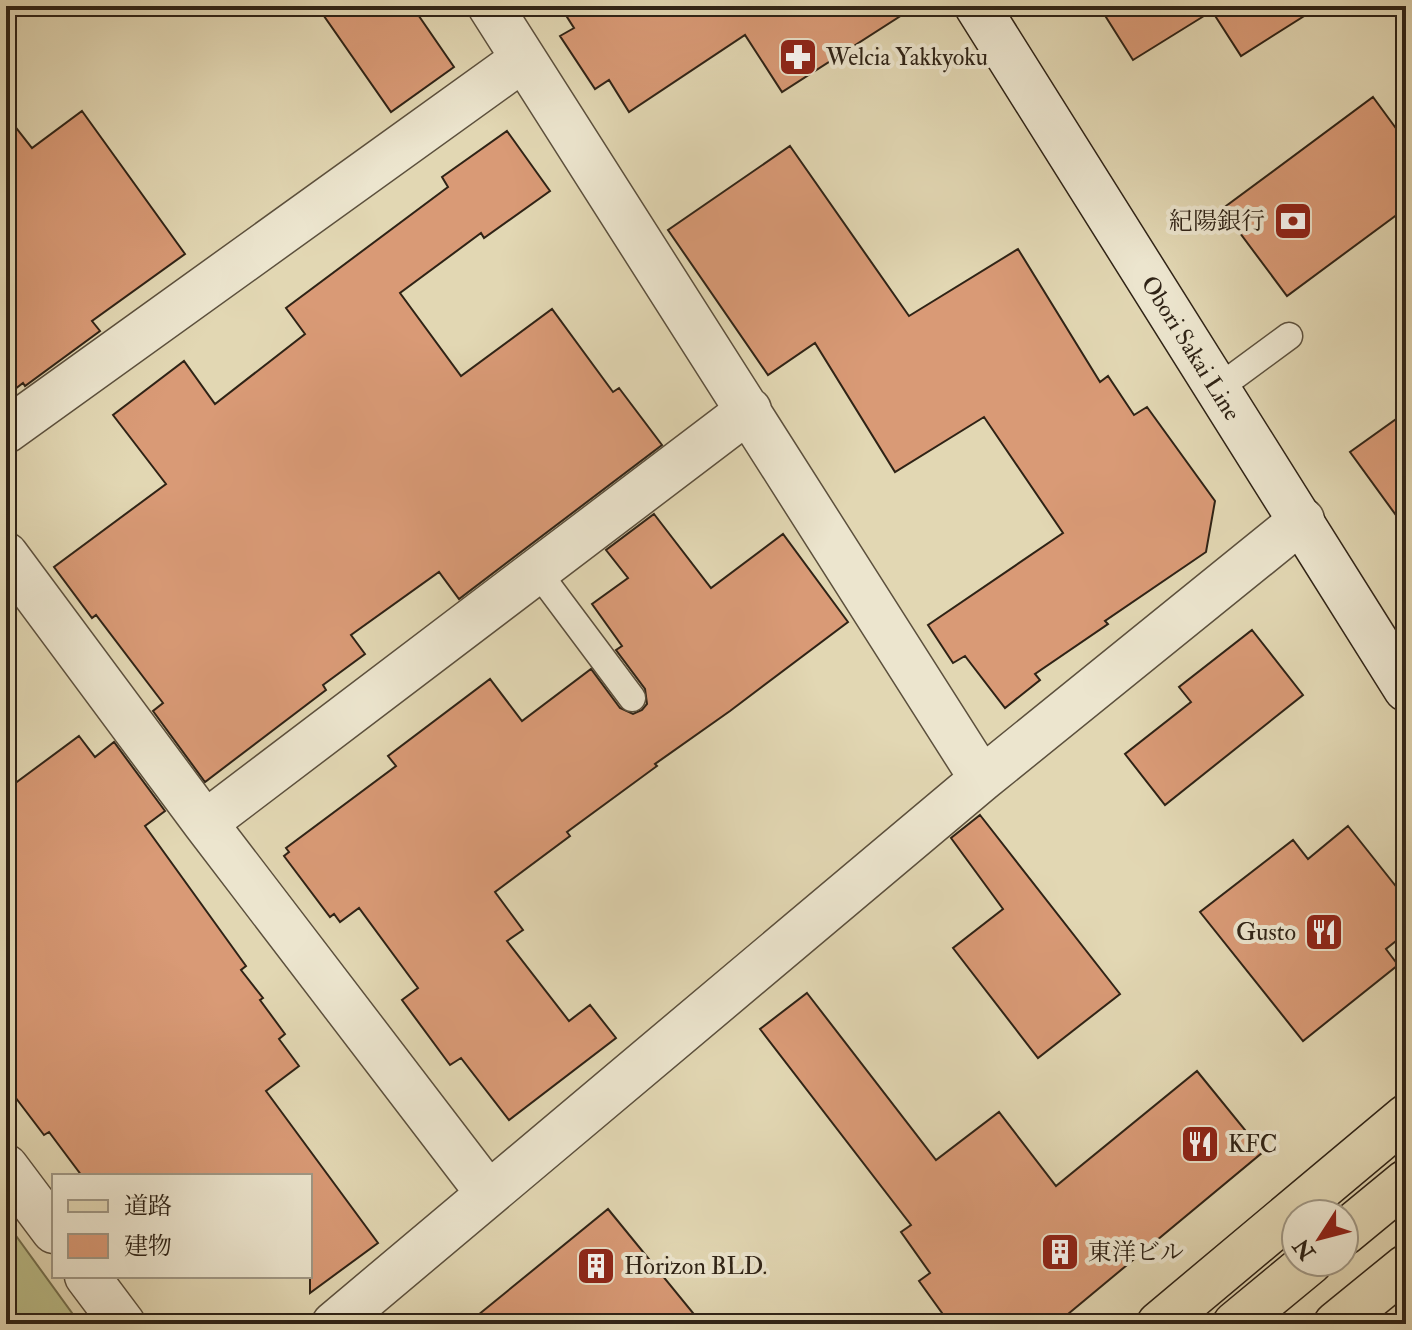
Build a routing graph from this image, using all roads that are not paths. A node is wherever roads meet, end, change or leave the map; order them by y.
1 (490, 6) edge
2 (977, 6) edge
3 (523, 59) junction
4 (1289, 336) dead end
5 (1217, 389) junction
6 (749, 410) junction
7 (6, 431) edge
8 (1302, 520) junction
9 (6, 555) edge
10 (537, 571) junction
11 (1406, 689) edge
12 (632, 698) dead end
13 (982, 779) junction
14 (205, 823) junction
15 (1406, 1117) edge
16 (6, 1167) edge
17 (1406, 1182) edge
18 (488, 1193) junction
19 (1360, 1220) edge
20 (52, 1228) edge
21 (1406, 1267) edge
22 (88, 1278) edge
23 (1291, 1278) edge
24 (123, 1324) edge
25 (334, 1324) edge
26 (1159, 1324) edge
27 (1235, 1324) edge
28 (1336, 1324) edge

1 - 3 street
2 - 5 street, Obori Sakai Line
3 - 6 street
3 - 7 street
4 - 5 lane
5 - 8 street, Obori Sakai Line
6 - 10 street
6 - 13 street
8 - 11 street, Obori Sakai Line
8 - 13 street
9 - 14 street
10 - 12 lane
10 - 14 street
13 - 18 street
14 - 18 street
15 - 26 main road
16 - 20 street
17 - 19 main road
18 - 25 street
21 - 28 main road
22 - 24 street
23 - 27 main road

